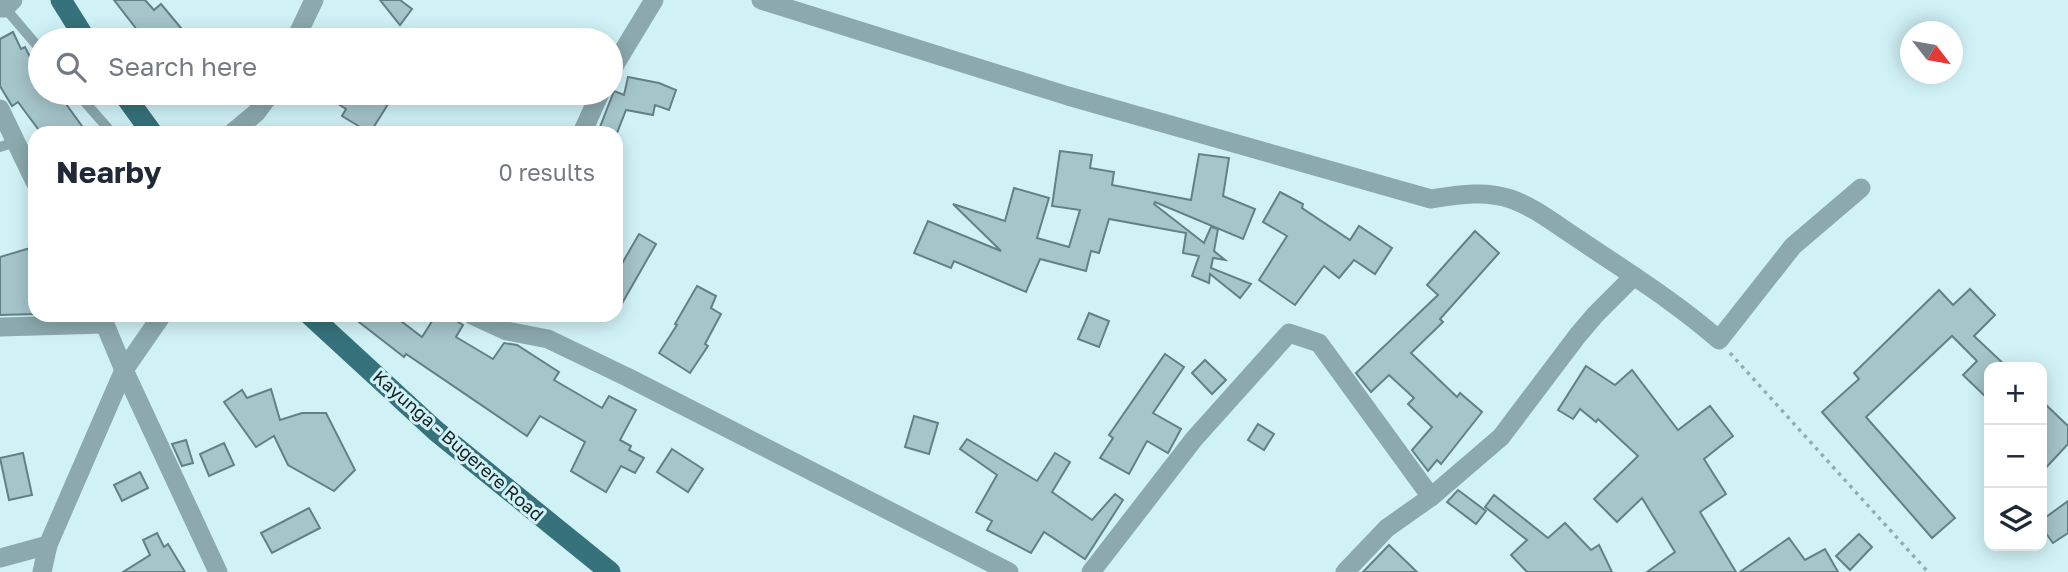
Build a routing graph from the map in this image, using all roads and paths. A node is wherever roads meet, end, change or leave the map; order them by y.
1 (61, 0) edge
2 (314, 0) edge
3 (654, 0) edge
4 (761, 0) edge
5 (6, 5) edge
6 (78, 28) edge
7 (301, 28) edge
8 (28, 33) edge
9 (623, 51) edge
10 (88, 105) edge
11 (132, 105) edge
12 (262, 105) edge
13 (595, 105) edge
14 (0, 110) edge
15 (106, 126) edge
16 (147, 126) edge
17 (240, 126) edge
18 (585, 126) edge
19 (8, 144) edge
20 (28, 172) edge
21 (1861, 188) dead end
22 (1634, 276) junction
23 (74, 322) edge
24 (104, 322) edge
25 (157, 322) edge
26 (318, 322) edge
27 (509, 323) edge
28 (0, 327) edge
29 (1718, 340) junction
30 (124, 370) junction
31 (1431, 497) junction
32 (48, 545) junction
33 (0, 558) edge
34 (42, 572) edge
35 (218, 572) edge
36 (610, 572) edge
37 (1009, 572) edge
38 (1091, 572) edge
39 (1345, 572) edge
40 (1928, 572) edge

1 - 6 main road
2 - 7 street
3 - 9 street
4 - 22 street
5 - 8 lane
10 - 15 lane
11 - 16 main road
12 - 17 street
13 - 18 street
14 - 19 street
19 - 20 street
21 - 29 street
22 - 29 street
22 - 31 street
23 - 28 street
24 - 30 street
25 - 30 street
26 - 36 main road, Kayunga - Bugerere Road
27 - 37 street
29 - 40 path
30 - 32 street
30 - 35 street
31 - 38 street
31 - 39 street
32 - 33 street
32 - 34 street

